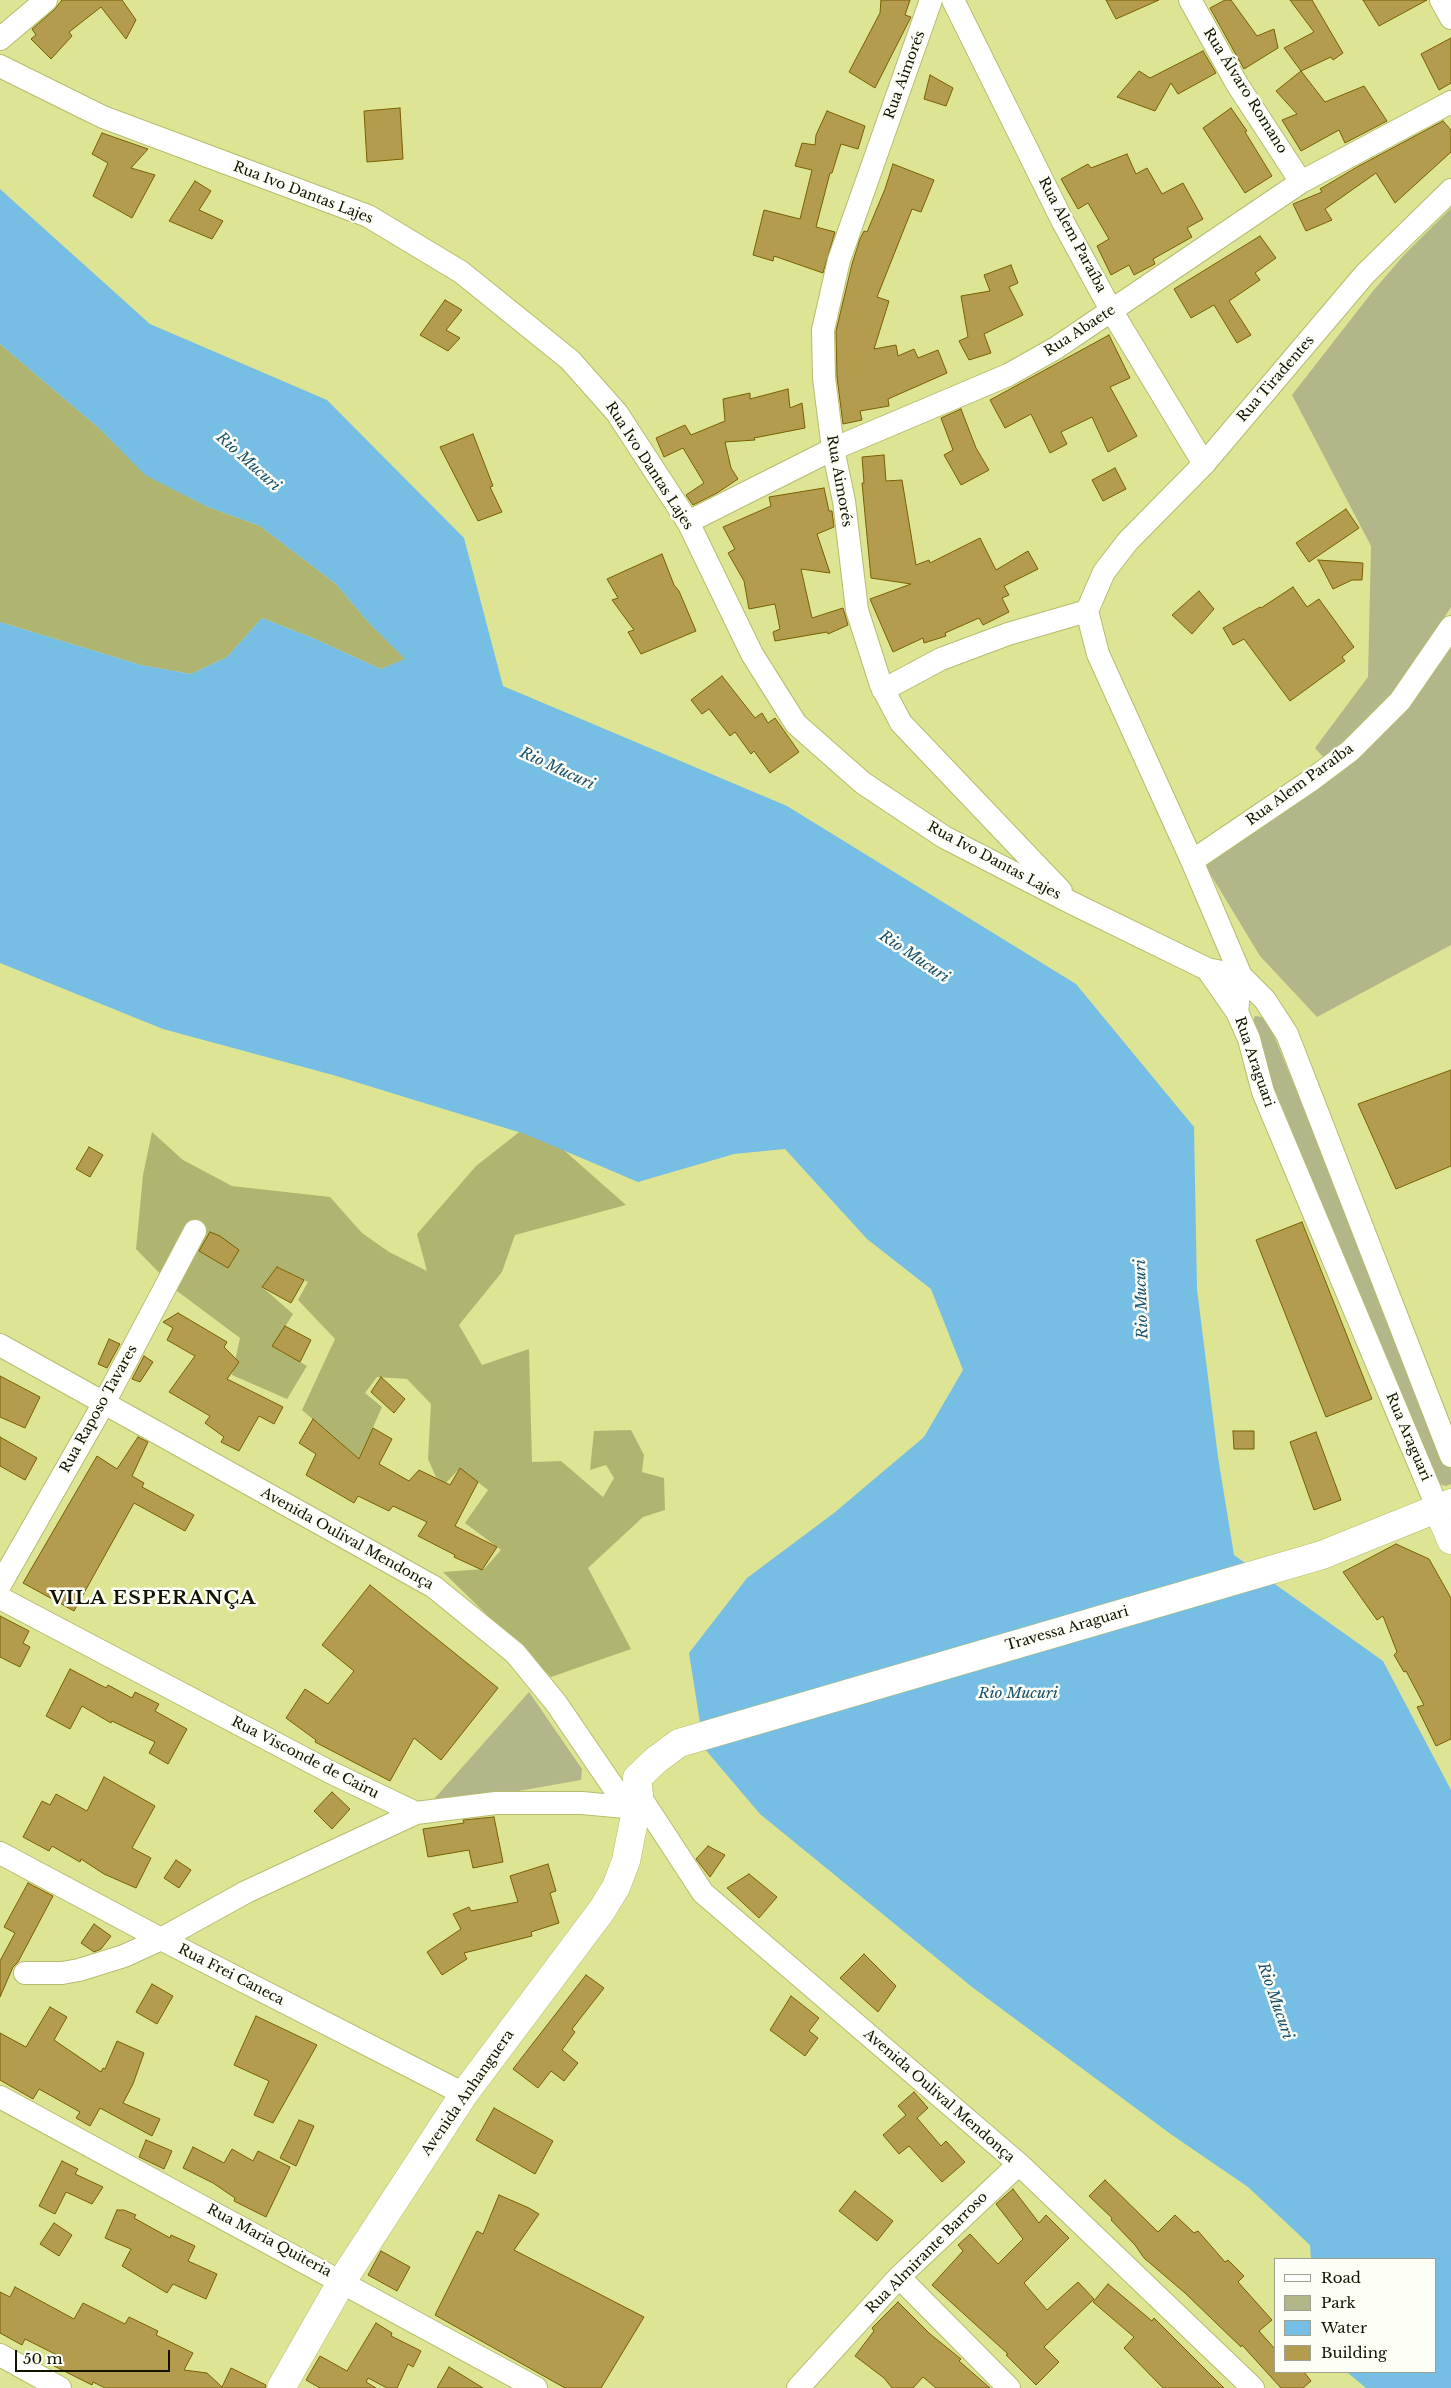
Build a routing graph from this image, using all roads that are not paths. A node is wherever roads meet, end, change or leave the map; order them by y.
1 (46, 0) edge
2 (931, 0) edge
3 (953, 0) edge
4 (1190, 0) edge
5 (1441, 0) edge
6 (1451, 18) edge
7 (0, 39) edge
8 (0, 66) edge
9 (1451, 102) edge
10 (1302, 182) junction
11 (1451, 190) edge
12 (1111, 310) junction
13 (833, 449) junction
14 (1204, 464) junction
15 (688, 522) junction
16 (1087, 612) junction
17 (1451, 627) edge
18 (883, 690) junction
19 (1192, 861) junction
20 (1072, 903) junction
21 (1207, 969) junction
22 (1241, 976) junction
23 (1237, 1012) junction
24 (196, 1231) dead end
25 (0, 1345) edge
26 (104, 1403) junction
27 (1451, 1456) edge
28 (1445, 1506) edge
29 (1451, 1540) edge
30 (0, 1585) edge
31 (0, 1598) edge
32 (637, 1801) junction
33 (416, 1813) junction
34 (0, 1853) edge
35 (161, 1939) junction
36 (25, 1973) dead end
37 (464, 2094) junction
38 (0, 2096) edge
39 (1019, 2164) junction
40 (899, 2277) junction
41 (342, 2280) junction
42 (0, 2356) edge
43 (60, 2388) edge
44 (281, 2388) edge
45 (536, 2388) edge
46 (798, 2388) edge
47 (1009, 2388) edge
48 (1253, 2388) edge

1 - 7 street
2 - 13 street, Rua Aimorés
3 - 12 street, Rua Alem Paraíba
4 - 10 street, Rua Álvaro Romano
5 - 6 street
8 - 15 street, Rua Ivo Dantas Lajes
9 - 10 street, Rua Abaete
10 - 12 street, Rua Abaete
11 - 14 street, Rua Tiradentes
12 - 13 street, Rua Abaete
12 - 14 street, Rua Alem Paraíba
13 - 15 street, Rua Abaete
13 - 18 street, Rua Aimorés
14 - 16 street, Rua Tiradentes
15 - 20 street, Rua Ivo Dantas Lajes
16 - 18 street
16 - 19 street
17 - 19 street, Rua Alem Paraíba
18 - 20 street, Rua Aimorés
19 - 22 street
20 - 21 street, Rua Ivo Dantas Lajes
21 - 22 street
21 - 23 street, Rua Araguari
22 - 23 street
22 - 27 street
23 - 28 street, Rua Araguari
24 - 26 street, Rua Raposo Tavares
25 - 26 street, Avenida Oulival Mendonça
26 - 30 street, Rua Raposo Tavares
26 - 32 street, Avenida Oulival Mendonça
28 - 29 street, Rua Araguari
28 - 32 street, Travessa Araguari
31 - 33 street, Rua Visconde de Cairu
32 - 33 street
32 - 37 street, Avenida Anhanguera
32 - 39 street, Avenida Oulival Mendonça
33 - 35 street
34 - 35 street, Rua Frei Caneca
35 - 36 street
35 - 37 street, Rua Frei Caneca
37 - 41 street, Avenida Anhanguera
38 - 41 street, Rua Maria Quiteria
39 - 40 street, Rua Almirante Barroso
39 - 48 street, Avenida Oulival Mendonça
40 - 46 street, Rua Almirante Barroso
40 - 47 street
41 - 44 street, Avenida Anhanguera
41 - 45 street, Rua Maria Quiteria
42 - 43 street

